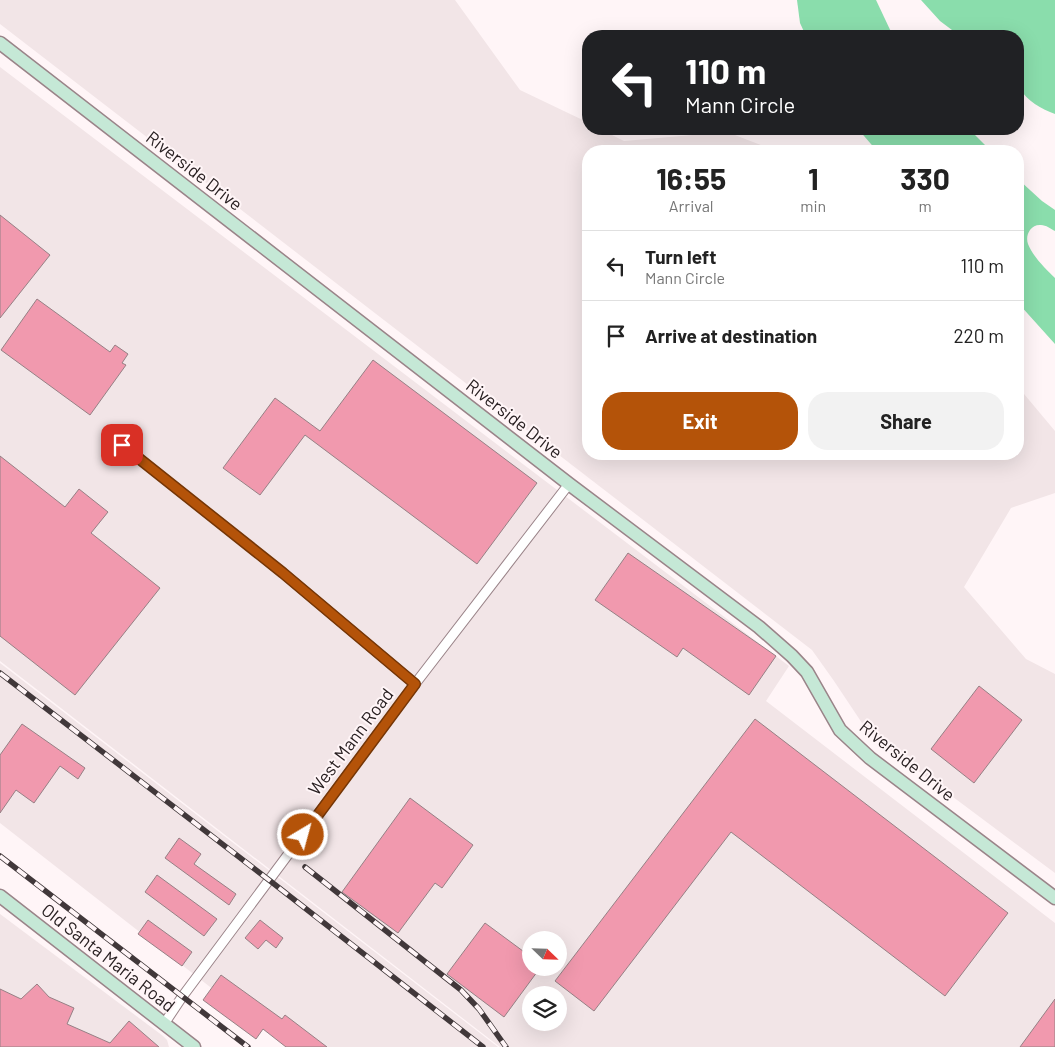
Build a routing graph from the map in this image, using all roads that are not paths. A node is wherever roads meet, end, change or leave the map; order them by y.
1 (0, 43) edge
2 (122, 445) dead end
3 (569, 484) junction
4 (415, 684) junction
5 (0, 896) edge
6 (1055, 898) edge
7 (164, 1024) junction
8 (181, 1042) edge
9 (194, 1047) edge

1 - 3 street, Riverside Drive
2 - 4 street
3 - 4 street, West Mann Road
3 - 6 street, Riverside Drive
4 - 7 street, West Mann Road
5 - 7 street, Old Santa Maria Road
7 - 8 street, Old Santa Maria Road
8 - 9 street, Old Santa Maria Road

